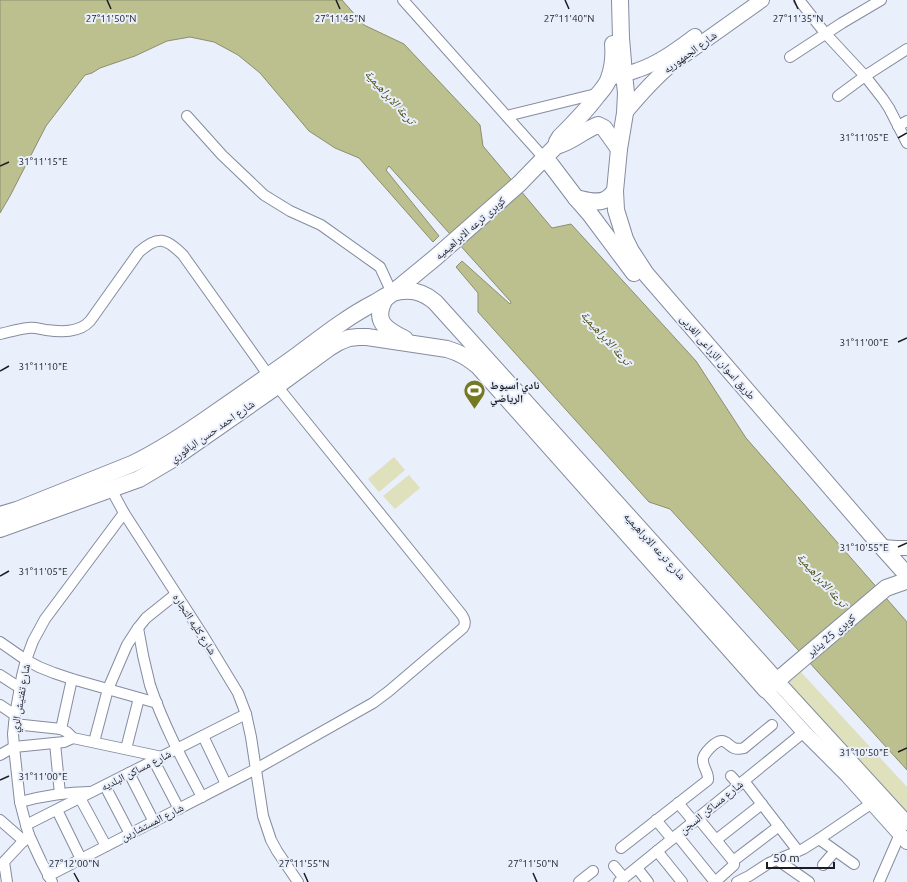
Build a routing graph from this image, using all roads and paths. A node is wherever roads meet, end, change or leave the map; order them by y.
1 (403, 0) edge
2 (611, 0) edge
3 (620, 0) edge
4 (748, 0) edge
5 (762, 0) edge
6 (799, 0) edge
7 (881, 0) edge
8 (825, 33) junction
9 (907, 49) edge
10 (790, 57) dead end
11 (865, 76) junction
12 (615, 80) junction
13 (646, 89) junction
14 (838, 96) dead end
15 (625, 108) junction
16 (187, 116) dead end
17 (507, 116) junction
18 (903, 124) edge
19 (907, 143) edge
20 (556, 146) junction
21 (619, 149) junction
22 (544, 158) junction
23 (615, 191) junction
24 (576, 198) junction
25 (392, 293) junction
26 (0, 334) edge
27 (418, 345) junction
28 (273, 381) junction
29 (572, 463) junction
30 (132, 464) junction
31 (139, 479) junction
32 (111, 489) junction
33 (124, 513) junction
34 (0, 515) edge
35 (0, 530) edge
36 (882, 547) junction
37 (907, 548) edge
38 (892, 569) junction
39 (906, 581) edge
40 (886, 588) junction
41 (176, 594) junction
42 (138, 628) junction
43 (0, 642) edge
44 (26, 660) junction
45 (0, 675) edge
46 (72, 679) junction
47 (771, 685) junction
48 (20, 688) junction
49 (108, 689) junction
50 (139, 698) junction
51 (157, 703) junction
52 (0, 705) edge
53 (246, 714) junction
54 (15, 720) junction
55 (772, 725) dead end
56 (61, 729) junction
57 (804, 732) junction
58 (203, 736) junction
59 (73, 738) junction
60 (94, 742) junction
61 (55, 743) junction
62 (14, 747) junction
63 (126, 749) junction
64 (177, 749) junction
65 (0, 755) edge
66 (158, 759) junction
67 (256, 769) junction
68 (851, 771) junction
69 (129, 773) junction
70 (731, 776) dead end
71 (741, 783) junction
72 (226, 784) junction
73 (105, 786) junction
74 (93, 792) junction
75 (60, 794) junction
76 (202, 797) junction
77 (80, 798) junction
78 (20, 802) junction
79 (678, 803) junction
80 (872, 803) junction
81 (762, 804) junction
82 (178, 809) junction
83 (57, 810) junction
84 (0, 820) edge
85 (656, 820) junction
86 (696, 820) junction
87 (154, 822) junction
88 (779, 826) junction
89 (905, 833) edge
90 (26, 834) junction
91 (130, 834) junction
92 (674, 837) junction
93 (819, 839) junction
94 (716, 840) junction
95 (106, 846) junction
96 (621, 848) dead end
97 (657, 851) junction
98 (798, 851) junction
99 (835, 851) junction
100 (81, 859) junction
101 (776, 859) junction
102 (734, 861) junction
103 (2, 864) edge
104 (854, 864) dead end
105 (823, 865) dead end
106 (614, 866) dead end
107 (636, 868) junction
108 (593, 871) dead end
109 (50, 879) edge
110 (621, 880) edge
111 (7, 882) edge
112 (298, 882) edge
113 (579, 882) edge
114 (648, 882) edge
115 (682, 882) edge
116 (715, 882) edge
117 (737, 882) edge
118 (809, 882) edge
119 (880, 882) edge

1 - 17 street
2 - 12 main road
3 - 12 main road
4 - 12 main road, شارع الجمهوريه
5 - 13 main road, شارع الجمهوريه
6 - 8 street
7 - 8 street
8 - 10 street
8 - 11 street
9 - 11 street
11 - 14 street
11 - 18 street
12 - 13 main road
12 - 15 main road, طريق اسوان الزراعى الغربى
12 - 17 street
12 - 20 main road
13 - 15 main road, شارع الجمهوريه
15 - 21 main road, طريق اسوان الزراعى الغربى
16 - 25 street
17 - 22 street
18 - 19 street
20 - 21 main road
20 - 22 main road
21 - 23 main road, طريق اسوان الزراعى الغربى
22 - 24 main road, طريق اسوان الزراعى الغربى
22 - 25 main road, كوبرى ترعه الابراهيميه
23 - 24 main road
23 - 36 main road, طريق اسوان الزراعى الغربى
24 - 38 main road, طريق اسوان الزراعى الغربى
25 - 27 main road
25 - 28 main road, شارع احمد حسن الباقوري
25 - 29 main road, شارع ترعه الابراهيميه
26 - 28 street
27 - 28 main road, شارع احمد حسن الباقوري
27 - 29 main road, شارع ترعه الابراهيميه
28 - 30 main road, شارع احمد حسن الباقوري
28 - 31 main road, شارع احمد حسن الباقوري
28 - 67 street, شارع المستشارين
29 - 47 main road, شارع ترعه الابراهيميه
30 - 31 main road
30 - 34 main road, شارع احمد حسن الباقوري
31 - 32 main road, شارع احمد حسن الباقوري
32 - 33 street, شارع كليه التجاره
32 - 35 main road, شارع احمد حسن الباقوري
33 - 41 street, شارع كليه التجاره
33 - 44 street, شارع تفتيش الري
36 - 37 main road
36 - 39 main road, طريق اسوان الزراعى الغربى
38 - 39 main road, طريق اسوان الزراعى الغربى
38 - 40 main road
39 - 40 main road, كوبرى 25 يناير
40 - 47 main road, كوبرى 25 يناير
41 - 42 street
41 - 53 street, شارع كليه التجاره
42 - 49 street
42 - 51 street
43 - 44 street
44 - 46 street
44 - 48 street, شارع تفتيش الري
45 - 48 street
46 - 49 street
46 - 56 street
47 - 57 main road, شارع ترعه الابراهيميه
47 - 68 main road, شارع ترعه الابراهيميه
48 - 54 street, شارع تفتيش الري
49 - 50 street
49 - 60 street
50 - 51 street
50 - 63 street
51 - 64 street
52 - 54 street
53 - 58 street, شارع مساكن البلديه
53 - 67 street, شارع كليه التجاره
54 - 56 street
54 - 62 street, شارع تفتيش الري
55 - 79 street
56 - 59 street
57 - 68 main road, شارع ترعه الابراهيميه
57 - 71 street, شارع مساكن السجن
58 - 64 street, شارع مساكن البلديه
58 - 72 street
59 - 60 street
59 - 61 street
60 - 63 street
61 - 62 street
61 - 75 street
62 - 65 street
62 - 78 street, شارع تفتيش الري
63 - 66 street
64 - 66 street, شارع مساكن البلديه
64 - 76 street
66 - 69 street, شارع مساكن البلديه
66 - 82 street
67 - 72 street, شارع المستشارين
67 - 112 street, شارع كليه التجاره
68 - 80 main road, شارع ترعه الابراهيميه
68 - 89 main road, شارع ترعه الابراهيميه
69 - 73 street, شارع مساكن البلديه
69 - 87 street
70 - 71 street
71 - 81 street
71 - 86 street, شارع مساكن السجن
72 - 76 street, شارع المستشارين
73 - 74 street, شارع مساكن البلديه
73 - 91 street
74 - 75 street
74 - 77 street, شارع مساكن البلديه
75 - 78 street
76 - 82 street, شارع المستشارين
77 - 83 street, شارع مساكن البلديه
77 - 95 street
78 - 90 street, شارع تفتيش الري
79 - 85 street
79 - 86 street
80 - 89 main road, شارع ترعه الابراهيميه
80 - 93 street
81 - 88 street
81 - 94 street
82 - 87 street, شارع المستشارين
83 - 90 street, شارع مساكن البلديه
83 - 100 street
84 - 90 street
85 - 92 street
85 - 96 street
86 - 92 street, شارع مساكن السجن
86 - 94 street
87 - 91 street, شارع المستشارين
88 - 98 street
88 - 102 street
89 - 119 street
90 - 103 street
90 - 109 street, شارع تفتيش الري
91 - 95 street, شارع المستشارين
92 - 97 street, شارع مساكن السجن
92 - 116 street
93 - 98 street
93 - 99 street
94 - 102 street
95 - 100 street, شارع المستشارين
97 - 107 street, شارع مساكن السجن
97 - 115 street
98 - 101 street
99 - 104 street
99 - 105 street
100 - 109 street, شارع المستشارين
101 - 117 street
101 - 118 street
102 - 116 street
103 - 111 street
106 - 110 street
107 - 110 street, شارع مساكن السجن
107 - 114 street
108 - 113 street

